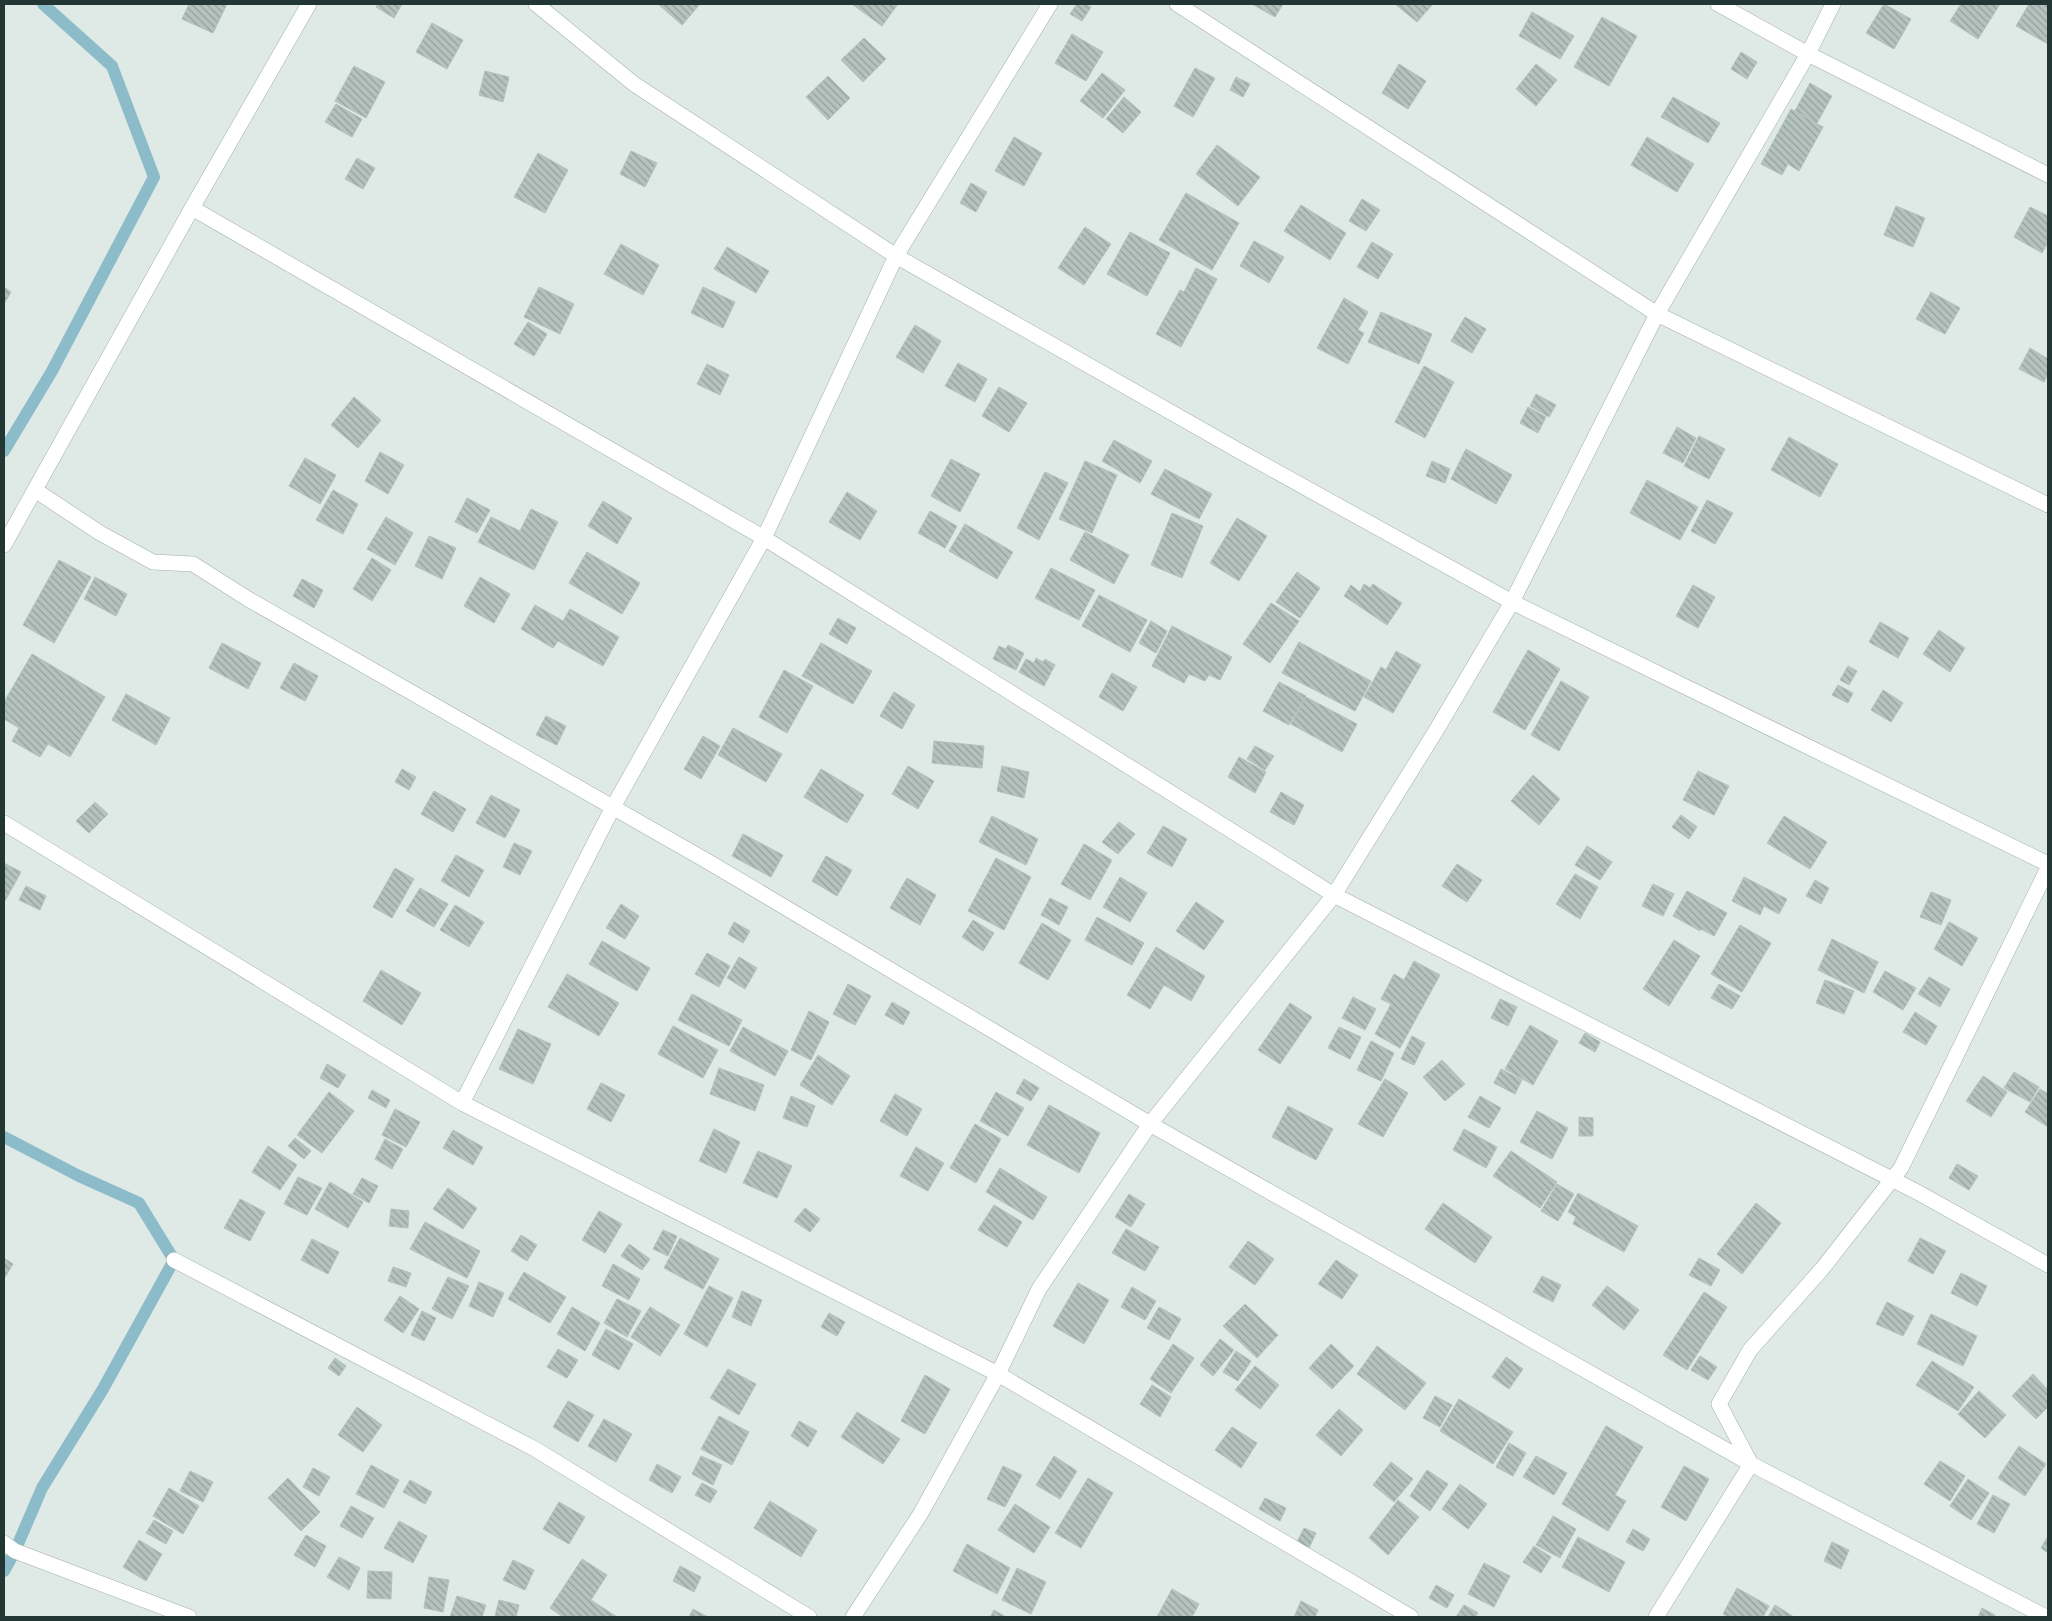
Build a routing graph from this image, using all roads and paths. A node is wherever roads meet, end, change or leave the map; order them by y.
1 (309, 4) edge
2 (536, 4) edge
3 (1050, 4) edge
4 (1177, 4) edge
5 (1718, 4) edge
6 (1833, 4) edge
7 (1808, 54) junction
8 (2048, 175) edge
9 (192, 208) junction
10 (896, 256) junction
11 (1657, 314) junction
12 (35, 490) junction
13 (2048, 505) edge
14 (764, 538) junction
15 (4, 545) edge
16 (1512, 602) junction
17 (613, 807) junction
18 (4, 823) edge
19 (2048, 864) edge
20 (2048, 868) edge
21 (1334, 895) junction
22 (462, 1103) junction
23 (1150, 1124) junction
24 (174, 1260) dead end
25 (2048, 1265) edge
26 (998, 1374) junction
27 (1751, 1464) junction
28 (4, 1544) edge
29 (189, 1617) edge
30 (809, 1617) edge
31 (853, 1617) edge
32 (1411, 1617) edge
33 (1656, 1617) edge
34 (2046, 1617) edge

1 - 9 street
2 - 10 street
3 - 10 street
4 - 11 street
5 - 7 street
6 - 7 street
7 - 8 street
7 - 11 street
9 - 12 street
9 - 14 street
10 - 14 street
10 - 16 street
11 - 13 street
11 - 16 street
12 - 15 street
12 - 17 street
14 - 17 street
14 - 21 street
16 - 19 street
16 - 21 street
17 - 22 street
17 - 23 street
18 - 22 street
20 - 27 street
21 - 23 street
21 - 25 street
22 - 26 street
23 - 26 street
23 - 27 street
24 - 30 street
26 - 31 street
26 - 32 street
27 - 33 street
27 - 34 street
28 - 29 street

